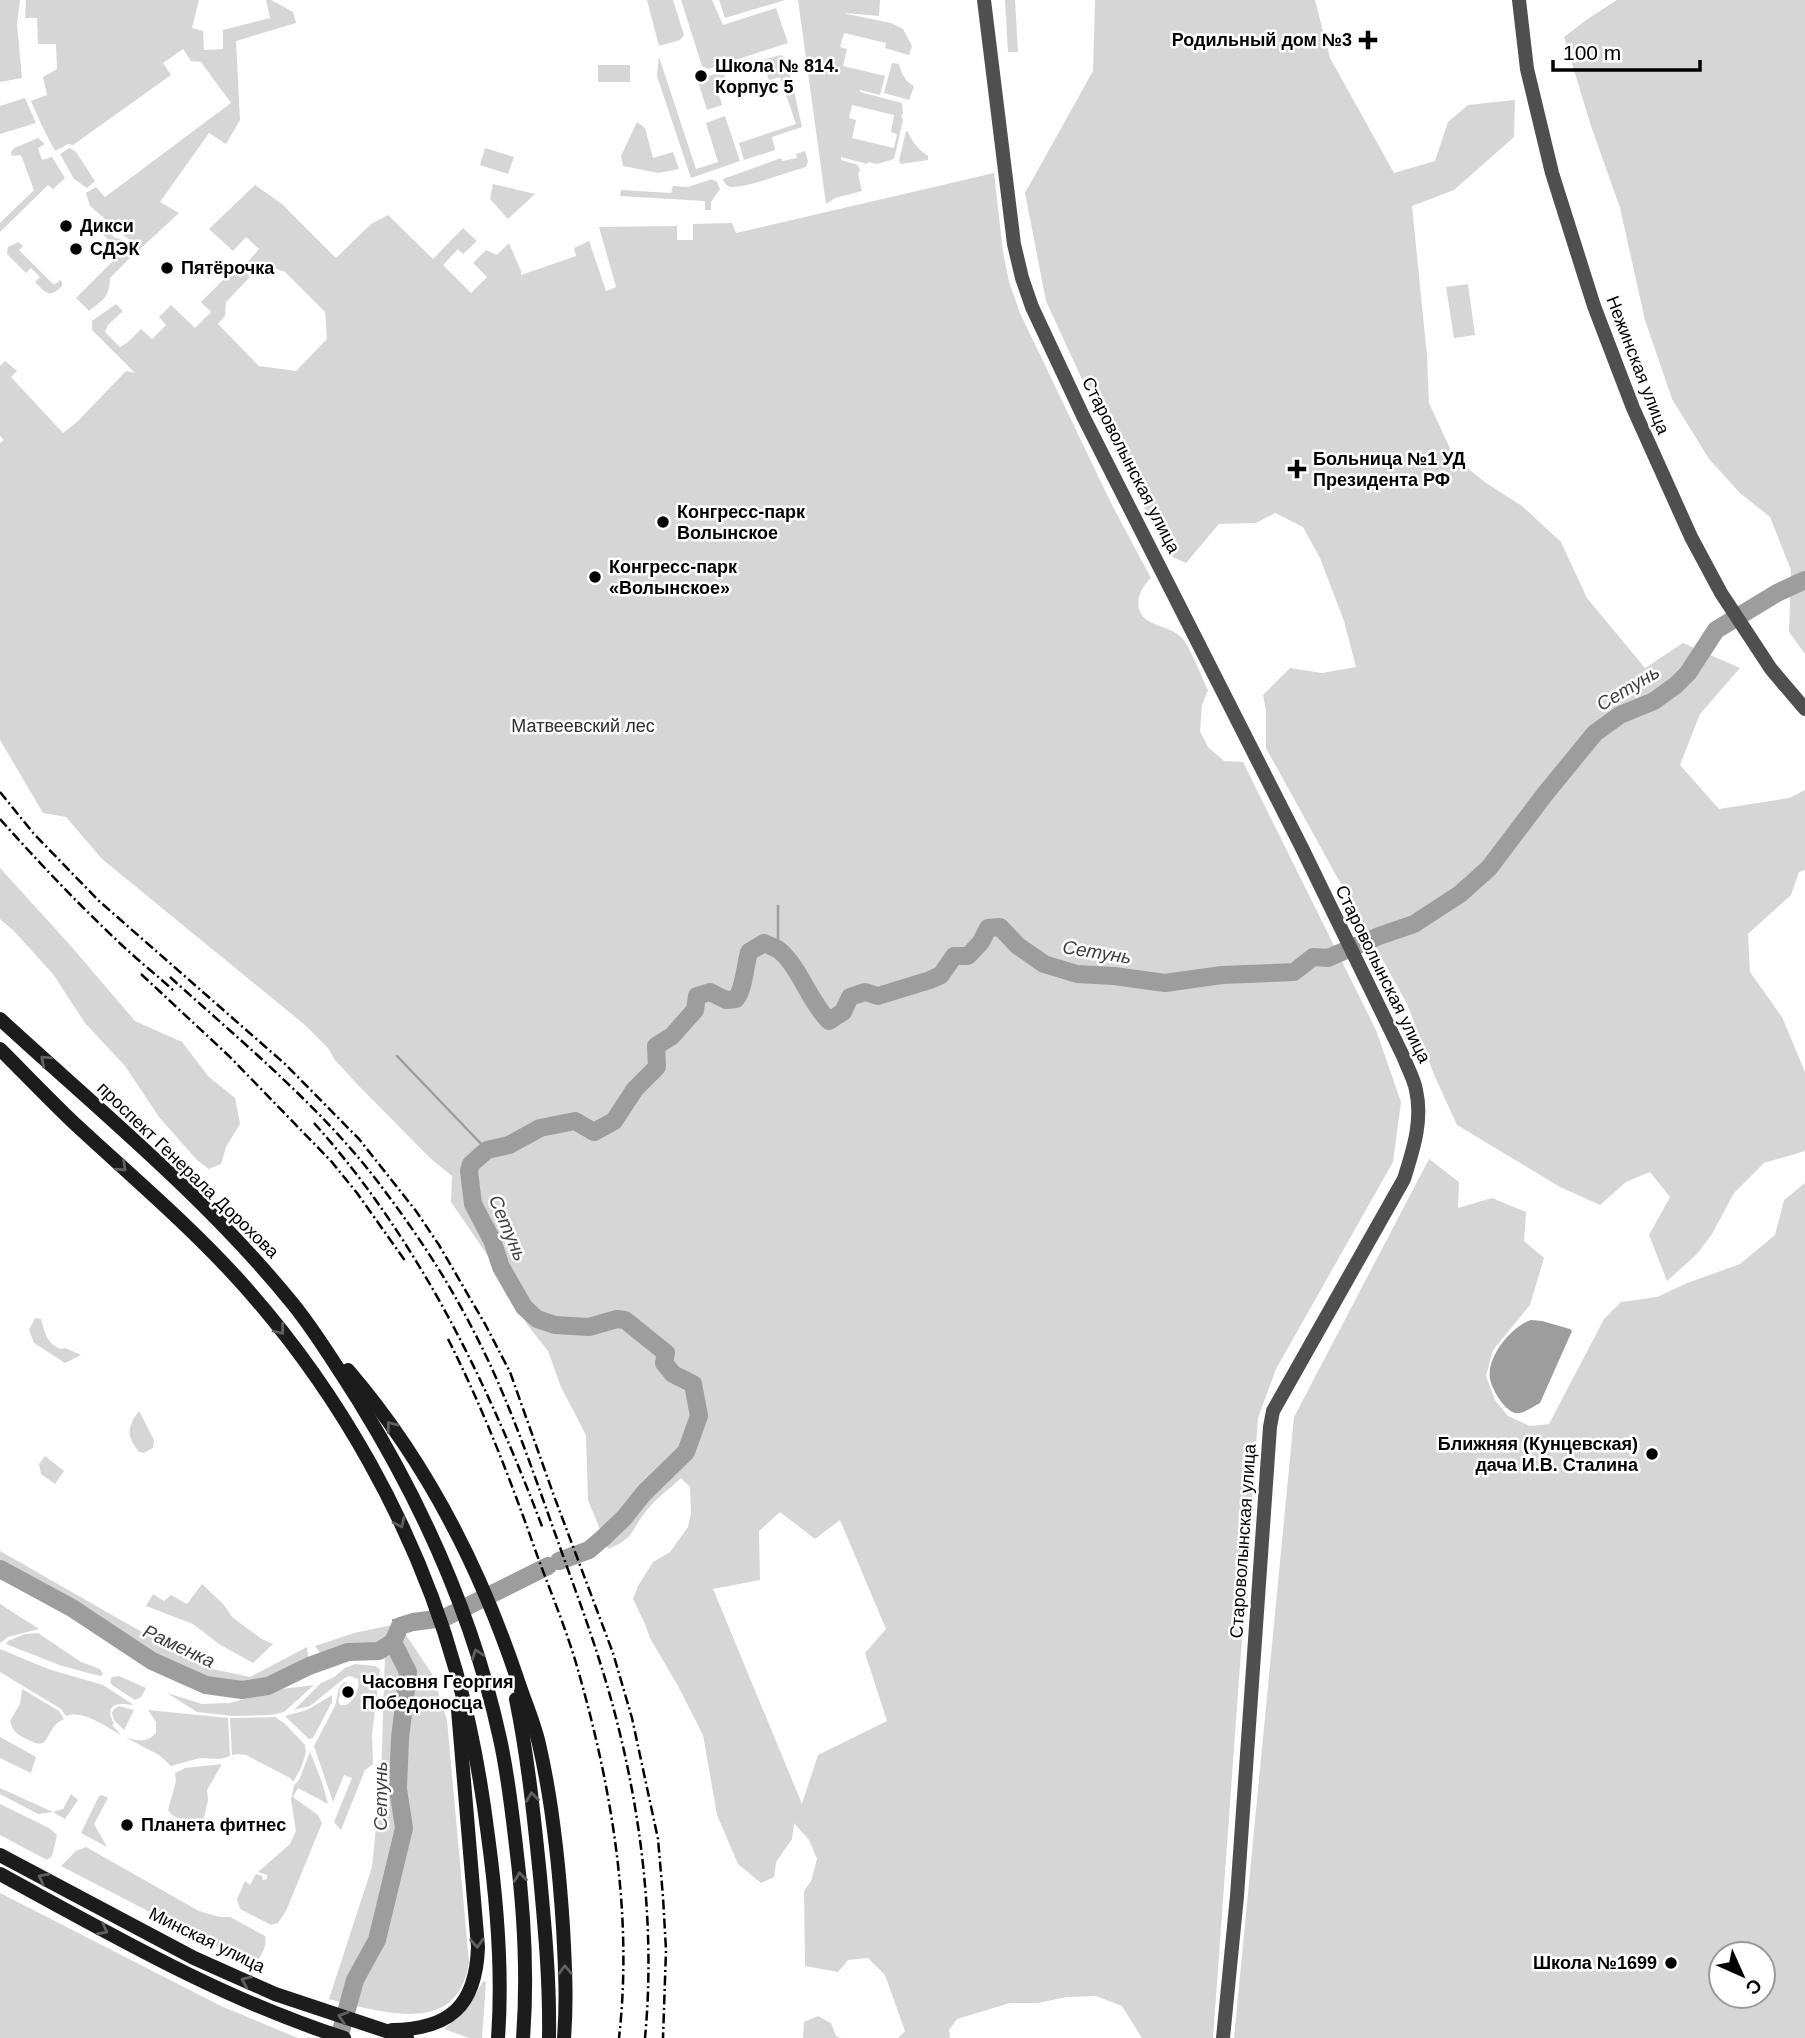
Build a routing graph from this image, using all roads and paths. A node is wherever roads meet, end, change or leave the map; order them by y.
1 (985, 0) edge
2 (1519, 0) edge
3 (1805, 709) edge
4 (0, 1019) edge
5 (0, 1049) edge
6 (317, 1334) junction
7 (510, 1656) junction
8 (456, 1671) junction
9 (0, 1855) edge
10 (0, 1874) edge
11 (380, 2029) junction
12 (344, 2038) edge
13 (407, 2038) edge
14 (498, 2038) edge
15 (523, 2038) edge
16 (548, 2038) edge
17 (564, 2038) edge
18 (1223, 2038) edge

1 - 18 street, Староволынская улица
2 - 3 street, Нежинская улица
6 -> 4 main road, проспект Генерала Дорохова
5 -> 8 main road
7 -> 6 main road
15 -> 6 main road, проспект Генерала Дорохова
16 -> 7 main road
17 -> 7 main road
8 -> 11 main road
8 - 14 main road
11 -> 9 main road, Минская улица
10 -> 12 main road
11 - 13 main road, Минская улица

